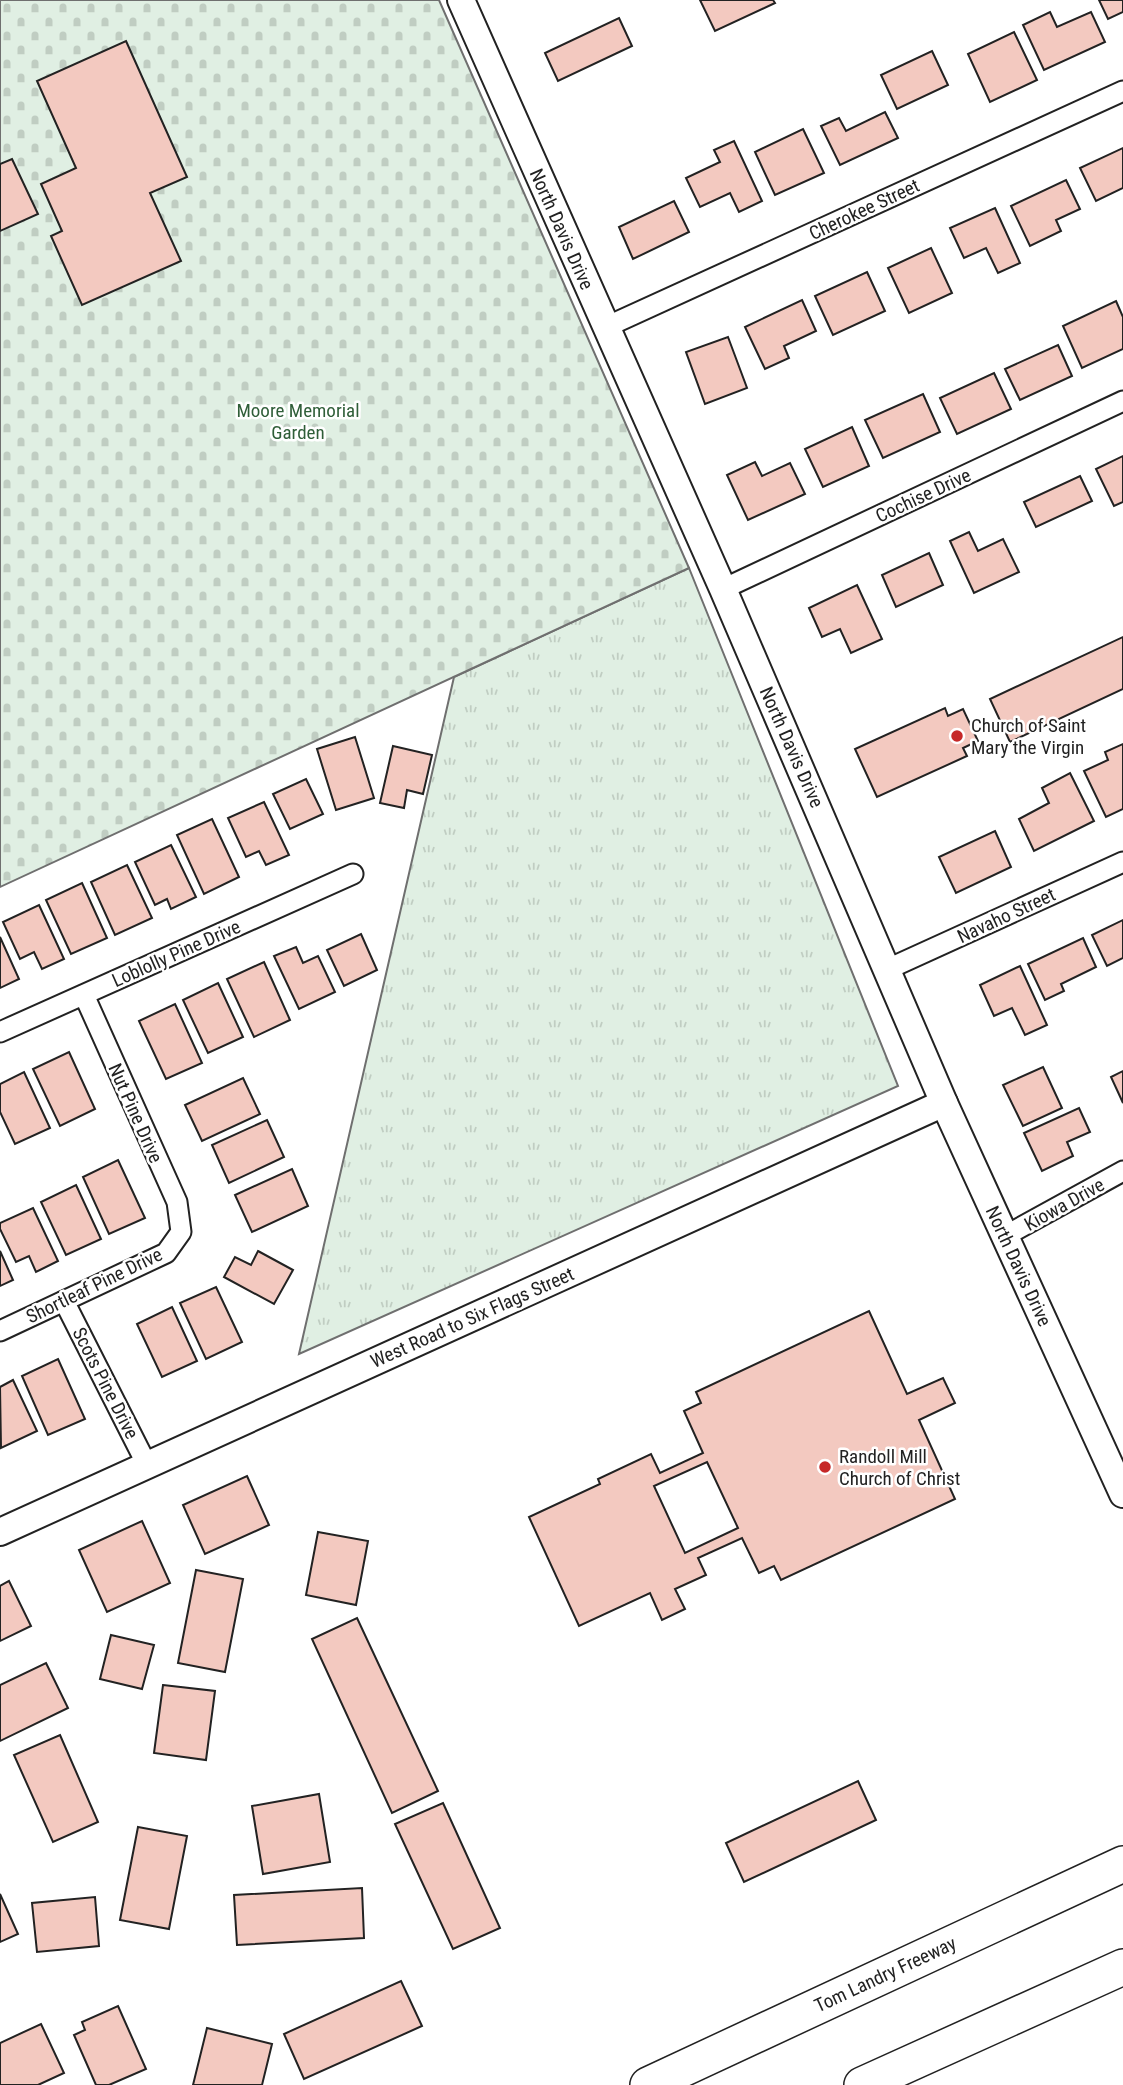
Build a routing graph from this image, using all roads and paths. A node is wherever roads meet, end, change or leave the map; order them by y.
1 (469, 3) edge
2 (1123, 91) edge
3 (606, 327) junction
4 (1123, 401) edge
5 (723, 589) junction
6 (1123, 862) edge
7 (353, 874) dead end
8 (888, 969) junction
9 (84, 995) junction
10 (0, 1032) edge
11 (944, 1103) junction
12 (1123, 1171) edge
13 (181, 1232) joint
14 (1006, 1236) junction
15 (64, 1301) junction
16 (0, 1331) edge
17 (147, 1465) junction
18 (1123, 1494) edge
19 (0, 1532) edge
20 (1123, 1864) edge
21 (1123, 1969) edge
22 (648, 2085) edge
23 (862, 2085) edge
24 (906, 2085) edge

1 - 3 street, North Davis Drive
2 - 3 street, Cherokee Street
3 - 5 street, North Davis Drive
4 - 5 street, Cochise Drive
5 - 8 street, North Davis Drive
6 - 8 street, Navaho Street
7 - 9 street, Loblolly Pine Drive
8 - 11 street, North Davis Drive
9 - 10 street, Loblolly Pine Drive
9 - 13 street, Nut Pine Drive
11 - 14 street, North Davis Drive
11 - 17 street, West Road to Six Flags Street
12 - 14 street, Kiowa Drive
13 - 15 street, Shortleaf Pine Drive
14 - 18 street, North Davis Drive
15 - 16 street, Shortleaf Pine Drive
15 - 17 street, Scots Pine Drive
17 - 19 street, West Road to Six Flags Street
20 - 22 highway, Tom Landry Freeway
21 - 23 highway
21 - 24 highway

